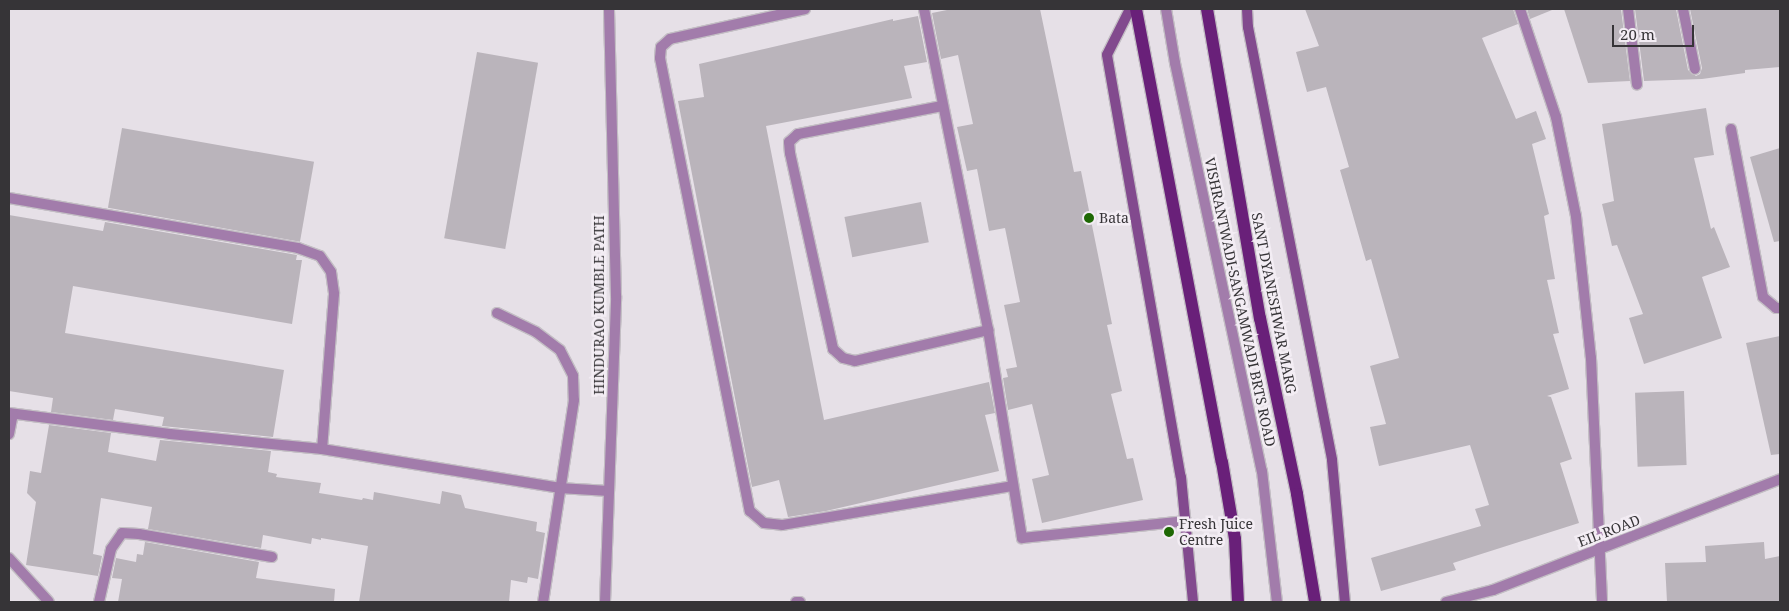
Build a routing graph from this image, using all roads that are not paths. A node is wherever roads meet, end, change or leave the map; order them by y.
1 (609, 9) edge
2 (805, 9) edge
3 (924, 9) edge
4 (1130, 9) edge
5 (1136, 9) edge
6 (1166, 9) edge
7 (1208, 9) edge
8 (1247, 9) edge
9 (1520, 9) edge
10 (1628, 9) edge
11 (1683, 9) edge
12 (1695, 69) dead end
13 (1637, 84) dead end
14 (942, 106) junction
15 (1731, 129) dead end
16 (9, 198) edge
17 (1780, 308) edge
18 (497, 313) dead end
19 (988, 330) junction
20 (11, 414) edge
21 (9, 434) edge
22 (322, 449) junction
23 (1780, 480) edge
24 (1013, 486) junction
25 (559, 488) junction
26 (609, 491) junction
27 (1186, 520) junction
28 (1600, 549) junction
29 (272, 556) dead end
30 (9, 558) edge
31 (48, 602) edge
32 (99, 602) edge
33 (543, 602) edge
34 (605, 602) edge
35 (796, 602) edge
36 (800, 602) edge
37 (1193, 602) edge
38 (1238, 602) edge
39 (1277, 602) edge
40 (1315, 602) edge
41 (1346, 602) edge
42 (1446, 602) edge
43 (1602, 602) edge

1 - 26 street, HINDURAO KUMBLE PATH
2 - 24 street
3 - 14 street
4 - 27 street
5 - 38 main road
6 - 39 street, VISHRANTWADI-SANGAMWADI BRTS ROAD
7 - 40 main road, SANT DYANESHWAR MARG
8 - 41 street
9 - 28 street
10 - 13 street
11 - 12 street
14 - 19 street
14 - 19 street
15 - 17 street
16 - 22 street
18 - 25 street
19 - 24 street
20 - 21 street
20 - 22 street
22 - 25 street
23 - 28 street, EIL ROAD
24 - 27 street
25 - 26 street
25 - 33 street
26 - 34 street, HINDURAO KUMBLE PATH
27 - 37 street
28 - 42 street, EIL ROAD
28 - 43 street
29 - 32 street
30 - 31 street
35 - 36 street

